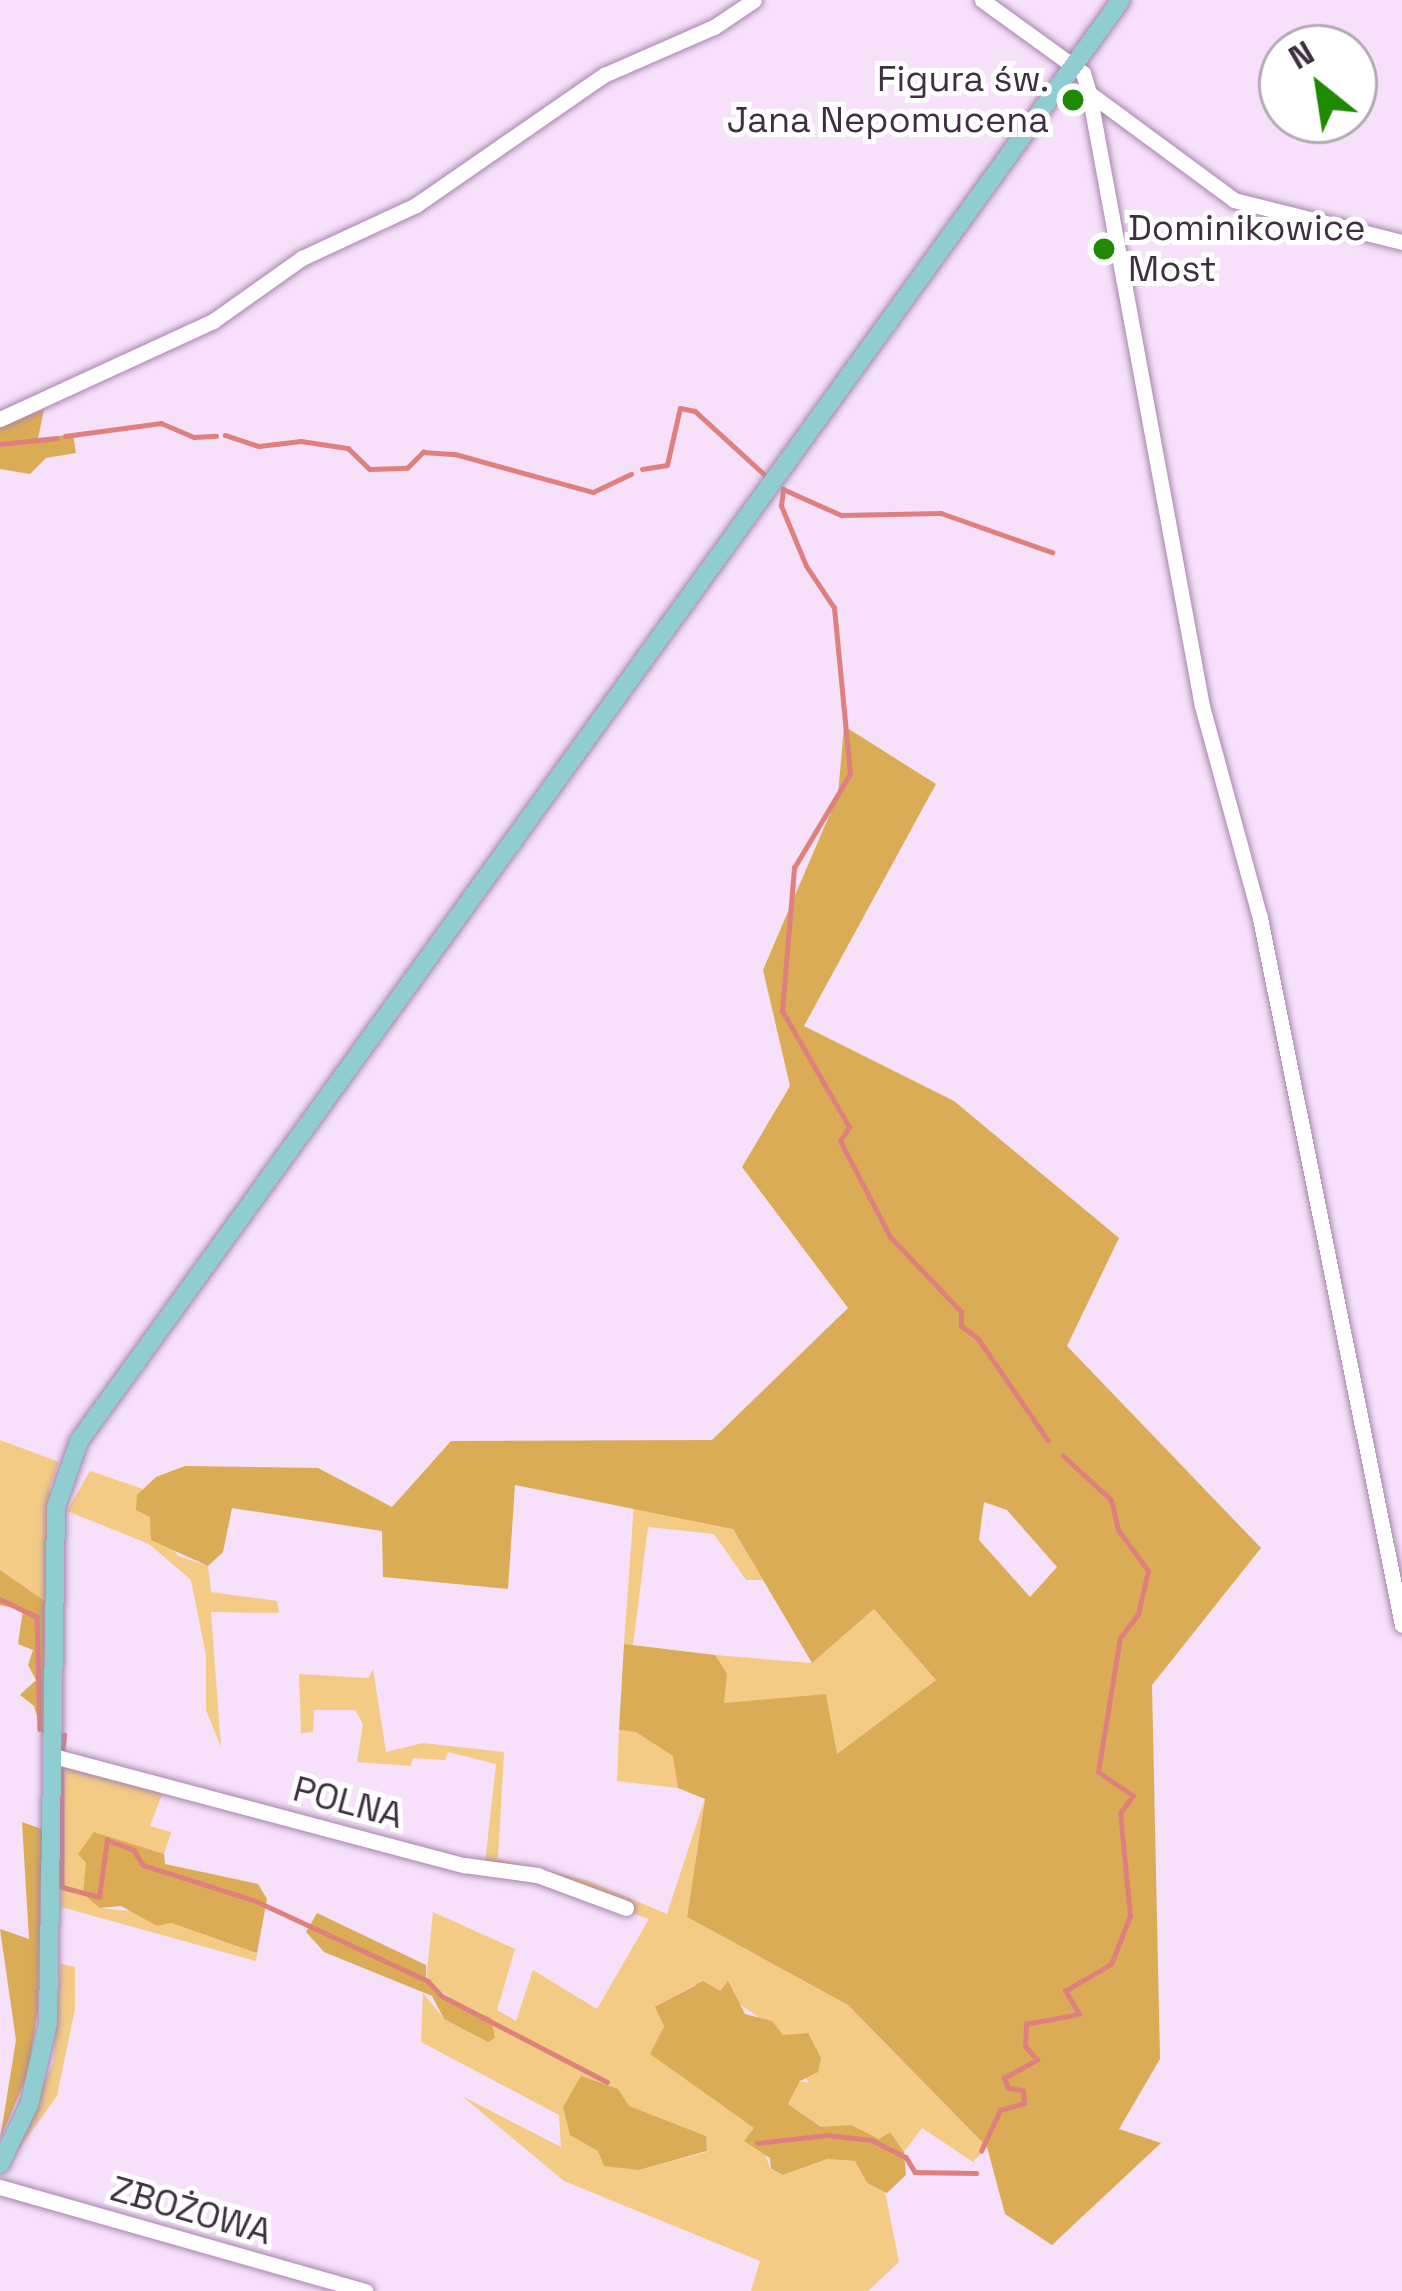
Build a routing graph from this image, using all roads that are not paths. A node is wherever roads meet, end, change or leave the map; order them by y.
1 (754, 0) edge
2 (982, 0) edge
3 (1121, 0) edge
4 (1074, 66) junction
5 (1089, 93) junction
6 (1402, 242) edge
7 (0, 419) edge
8 (1402, 1625) edge
9 (52, 1756) junction
10 (626, 1908) dead end
11 (0, 2164) edge
12 (0, 2187) edge
13 (366, 2291) edge

1 - 7 street
2 - 4 street
3 - 4 main road
4 - 5 street
4 - 9 main road
5 - 6 street
5 - 8 street
9 - 10 street, POLNA
9 - 11 main road
12 - 13 street, ZBOŻOWA

